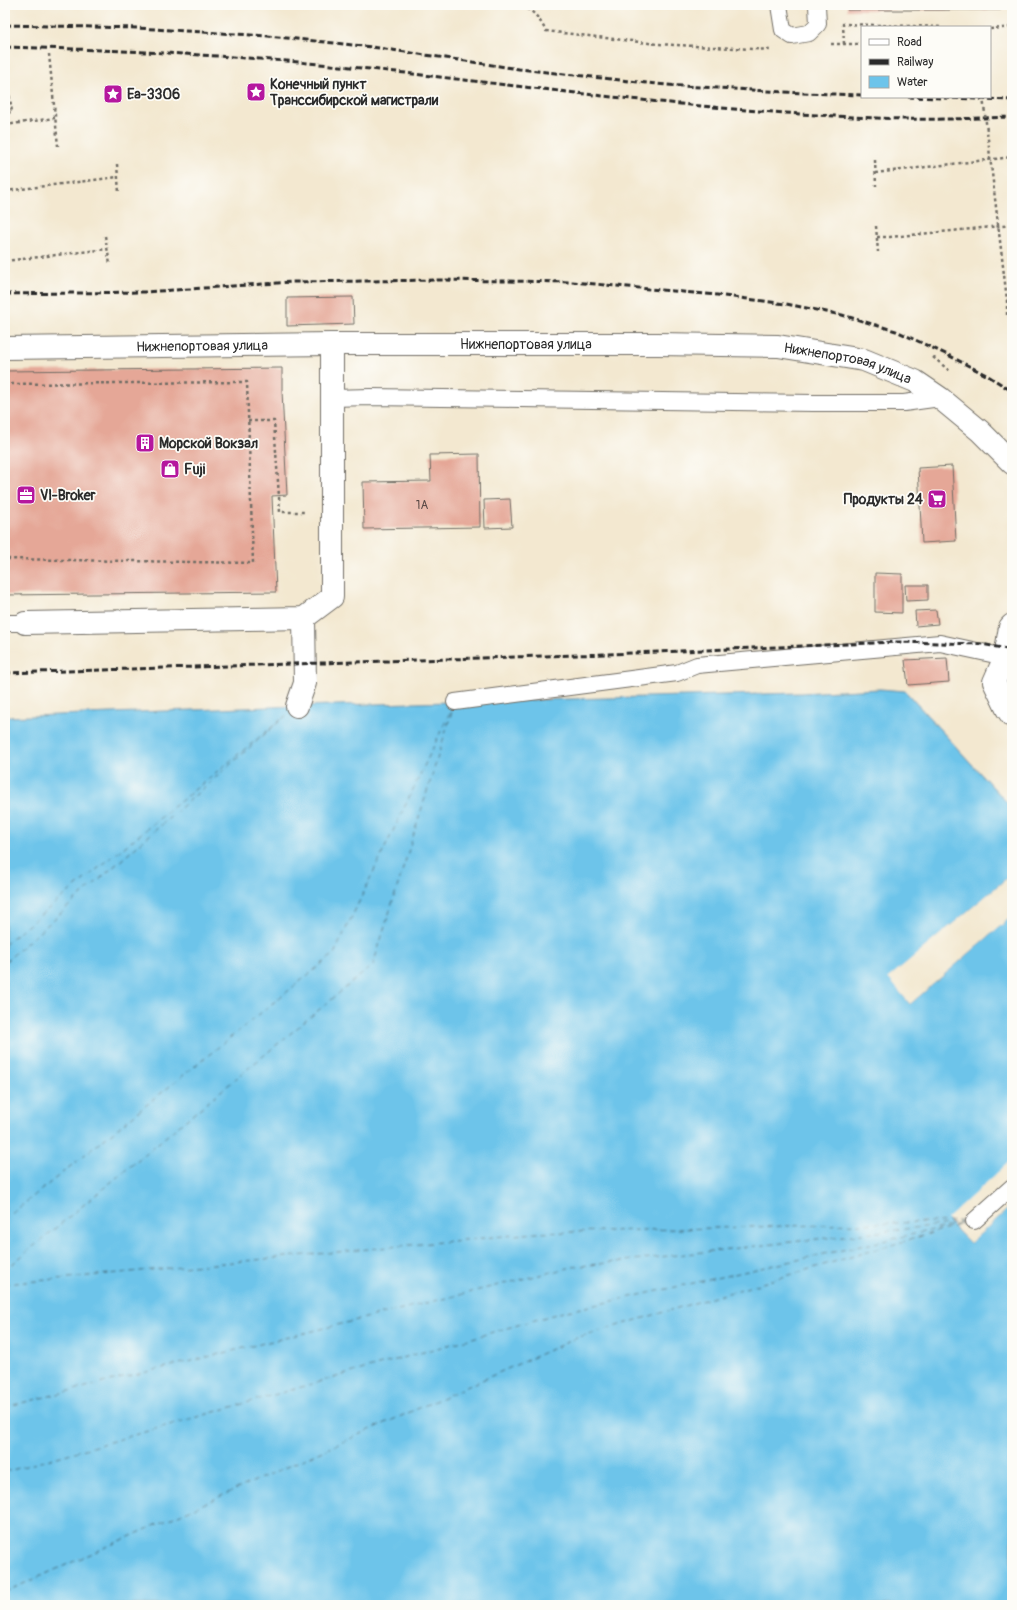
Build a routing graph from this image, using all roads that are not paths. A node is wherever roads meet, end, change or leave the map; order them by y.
1 (779, 5) edge
2 (817, 5) edge
3 (332, 344) junction
4 (5, 348) edge
5 (332, 398) junction
6 (940, 398) junction
7 (1012, 464) edge
8 (304, 618) junction
9 (15, 623) edge
10 (1012, 625) edge
11 (1008, 663) edge
12 (455, 702) dead end
13 (297, 706) dead end
14 (1012, 716) edge
15 (1012, 1187) edge
16 (974, 1221) dead end

1 - 2 lane
3 - 4 street, Нижнепортовая улица
3 - 5 street
3 - 6 street, Нижнепортовая улица
5 - 6 lane
5 - 8 street
6 - 7 street, Нижнепортовая улица
8 - 9 street
8 - 13 street
10 - 11 street
11 - 12 lane
11 - 14 street
15 - 16 lane

